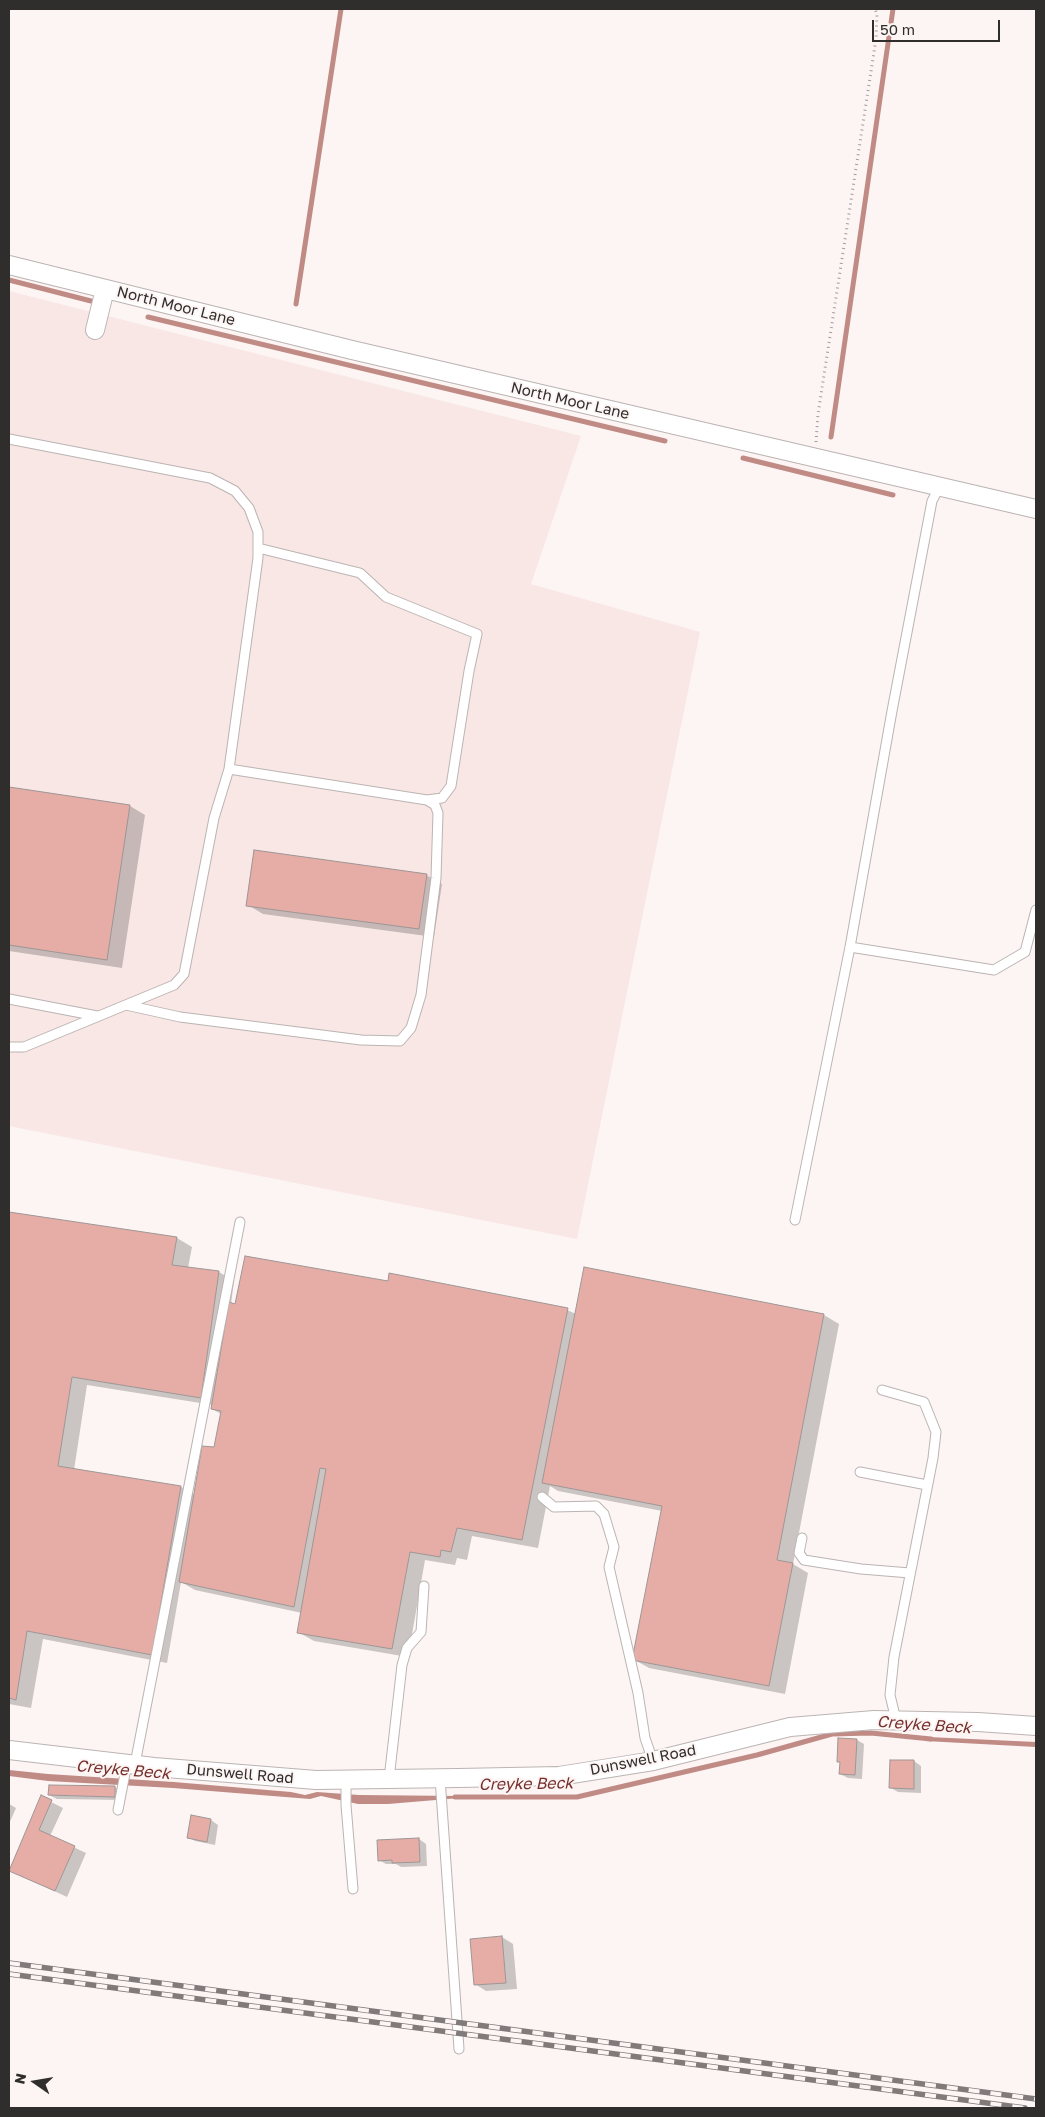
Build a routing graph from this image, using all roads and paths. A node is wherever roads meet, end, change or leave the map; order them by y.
1 (875, 9) edge
2 (9, 265) edge
3 (105, 289) junction
4 (95, 330) dead end
5 (9, 439) edge
6 (816, 458) junction
7 (940, 486) junction
8 (1036, 508) edge
9 (258, 548) junction
10 (229, 768) junction
11 (427, 800) junction
12 (1036, 910) edge
13 (850, 947) junction
14 (9, 999) edge
15 (125, 1005) junction
16 (97, 1016) junction
17 (9, 1047) edge
18 (795, 1220) dead end
19 (240, 1222) dead end
20 (882, 1390) dead end
21 (860, 1472) dead end
22 (927, 1485) junction
23 (542, 1497) dead end
24 (802, 1538) dead end
25 (910, 1573) junction
26 (424, 1586) dead end
27 (896, 1720) junction
28 (1036, 1726) edge
29 (9, 1750) edge
30 (653, 1761) junction
31 (129, 1768) junction
32 (389, 1779) junction
33 (440, 1784) junction
34 (347, 1785) junction
35 (118, 1810) dead end
36 (353, 1889) dead end
37 (459, 2049) dead end

1 - 6 path
2 - 3 street, North Moor Lane
3 - 4 street, North Moor Lane
3 - 6 street, North Moor Lane
5 - 9 lane
6 - 7 street, North Moor Lane
7 - 8 street, North Moor Lane
7 - 13 lane
9 - 10 lane
9 - 11 lane
10 - 11 lane
10 - 15 lane
11 - 15 lane
12 - 13 lane
13 - 18 lane
14 - 16 lane
15 - 16 lane
16 - 17 lane
19 - 31 lane
20 - 22 lane
21 - 22 lane
22 - 25 lane
23 - 30 lane
24 - 25 lane
25 - 27 lane
26 - 32 lane
27 - 28 street, Dunswell Road
27 - 30 street, Dunswell Road
29 - 31 street, Dunswell Road
30 - 33 street, Dunswell Road
31 - 34 street, Dunswell Road
31 - 35 lane
32 - 33 street, Dunswell Road
32 - 34 street, Dunswell Road
33 - 37 lane
34 - 36 lane

